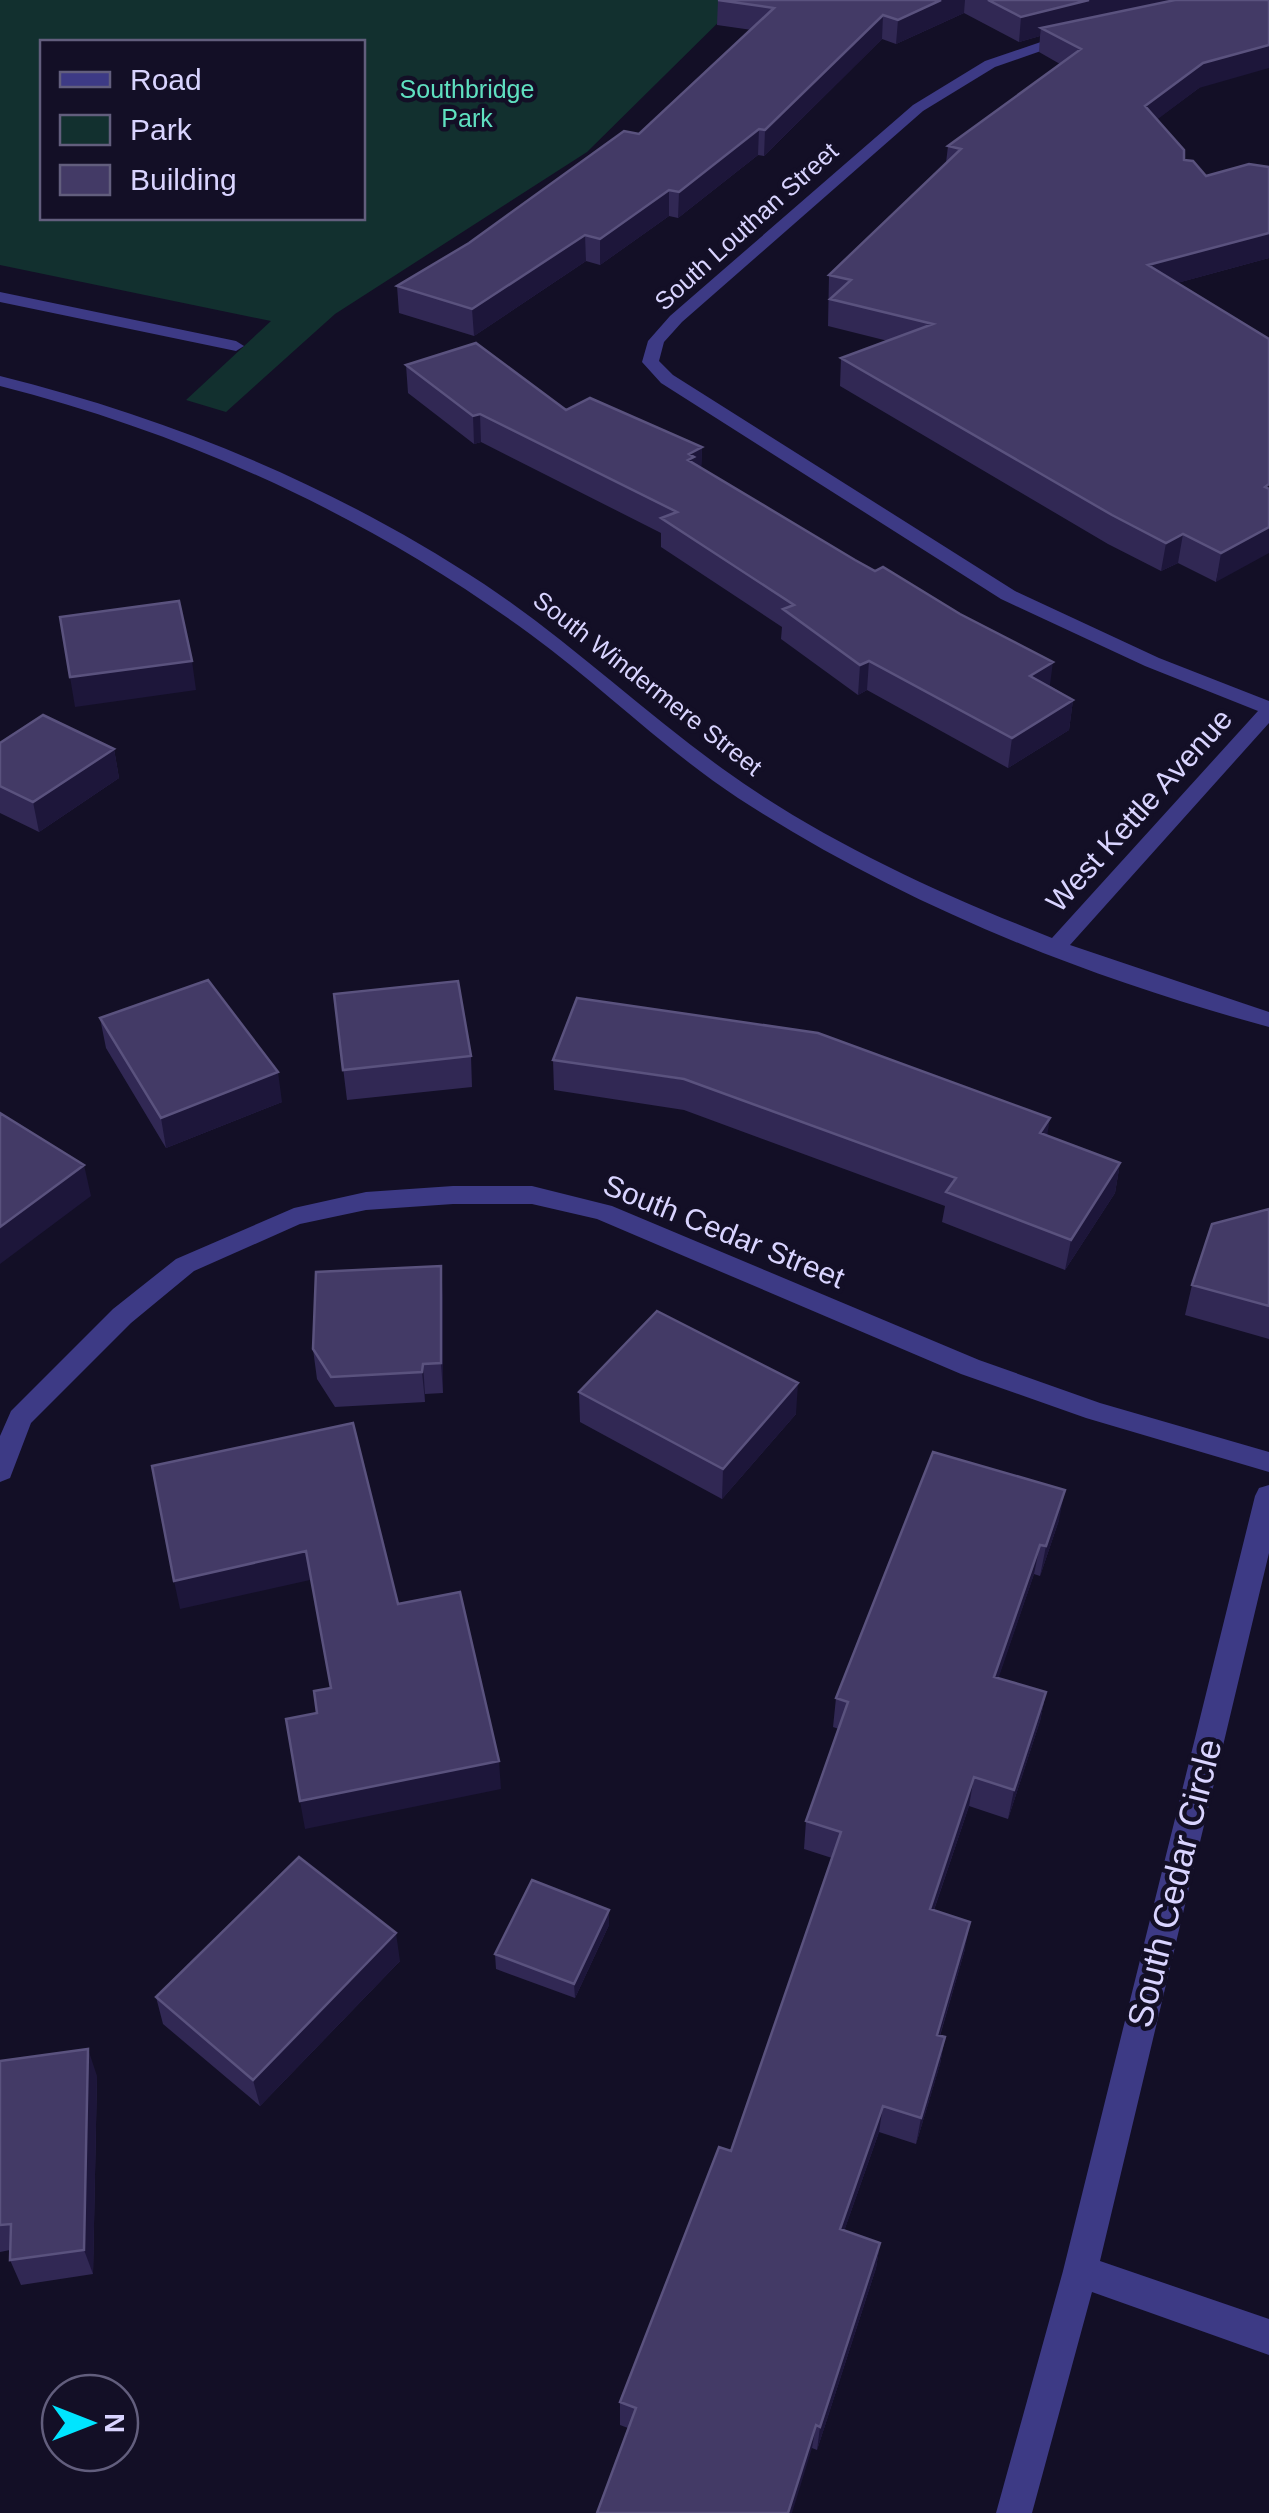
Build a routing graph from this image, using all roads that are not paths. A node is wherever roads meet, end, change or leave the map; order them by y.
1 (1088, 31) edge
2 (0, 297) edge
3 (236, 346) dead end
4 (0, 381) edge
5 (1269, 709) edge
6 (1054, 949) junction
7 (1269, 1020) edge
8 (1269, 1462) edge
9 (0, 1472) edge
10 (1269, 1496) edge
11 (1080, 2270) junction
12 (1269, 2337) edge
13 (1014, 2513) edge

1 - 5 street, South Louthan Street
2 - 3 street
4 - 6 street, South Windermere Street
5 - 6 street, West Kettle Avenue
6 - 7 street, South Windermere Street
8 - 9 street, South Cedar Street
10 - 11 street, South Cedar Circle
11 - 12 street
11 - 13 street, South Cedar Circle

